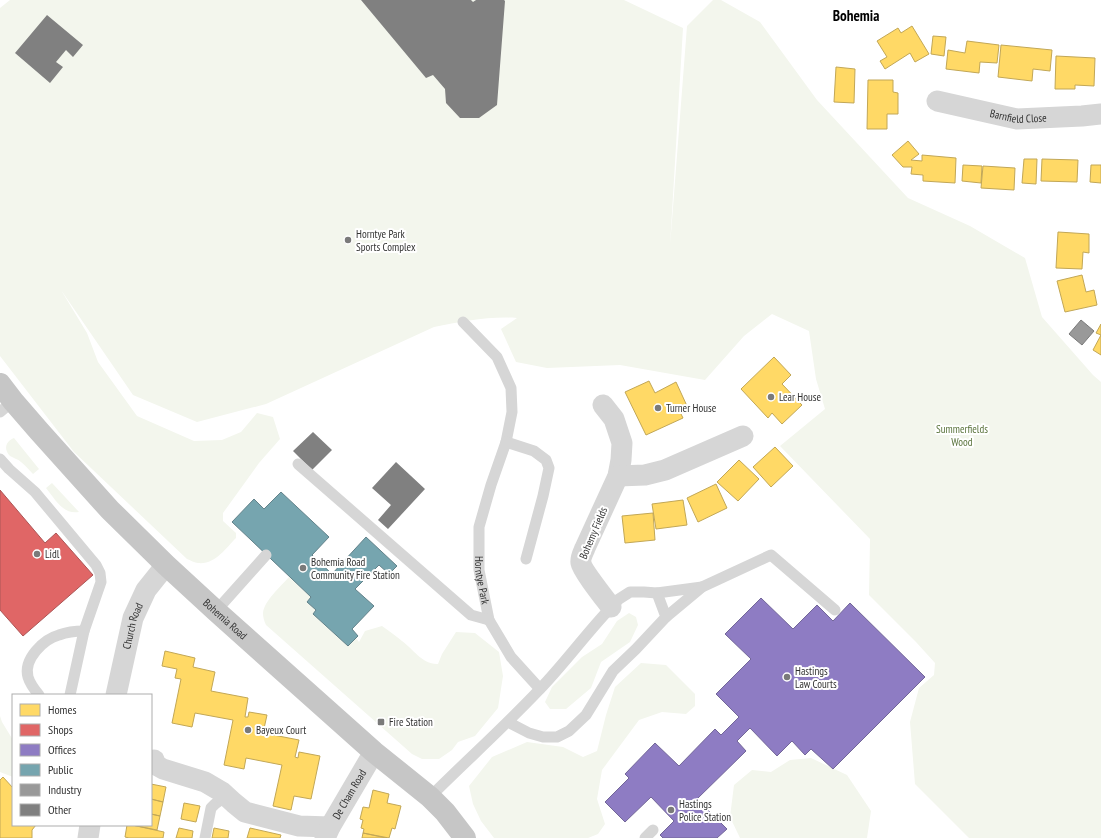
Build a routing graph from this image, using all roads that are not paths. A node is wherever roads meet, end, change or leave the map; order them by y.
1 (938, 101) dead end
2 (1101, 114) edge
3 (463, 322) dead end
4 (0, 384) edge
5 (603, 405) dead end
6 (6, 407) edge
7 (742, 436) dead end
8 (506, 442) junction
9 (0, 459) edge
10 (298, 464) dead end
11 (618, 476) junction
12 (266, 555) dead end
13 (526, 559) dead end
14 (166, 565) junction
15 (702, 587) junction
16 (657, 593) junction
17 (611, 607) junction
18 (835, 610) dead end
19 (216, 611) junction
20 (666, 617) junction
21 (488, 620) junction
22 (84, 631) junction
23 (540, 689) junction
24 (38, 694) edge
25 (70, 694) edge
26 (116, 694) edge
27 (508, 722) junction
28 (374, 752) junction
29 (154, 760) dead end
30 (226, 796) junction
31 (430, 797) junction
32 (90, 826) edge
33 (327, 832) edge
34 (88, 838) edge
35 (205, 838) edge
36 (465, 838) edge

1 - 2 street, Barnfield Close
3 - 8 lane, Horntye Park
4 - 6 highway, Bohemia Road
5 - 11 street, Bohemy Fields
6 - 14 highway, Bohemia Road
7 - 11 street
8 - 13 lane
8 - 21 lane, Horntye Park
9 - 22 lane
10 - 21 lane
11 - 17 street, Bohemy Fields
12 - 19 lane
14 - 19 highway, Bohemia Road
14 - 26 street, Church Road
15 - 16 lane
15 - 18 lane
15 - 20 lane
16 - 17 lane
16 - 20 lane
17 - 23 lane
19 - 28 highway, Bohemia Road
20 - 27 lane
21 - 23 lane, Horntye Park
22 - 24 lane
22 - 25 lane
23 - 27 lane
27 - 31 lane
28 - 31 highway, Bohemia Road
28 - 33 street, De Cham Road
29 - 30 street
30 - 33 street
30 - 35 lane
31 - 36 highway, Bohemia Road
32 - 34 street

